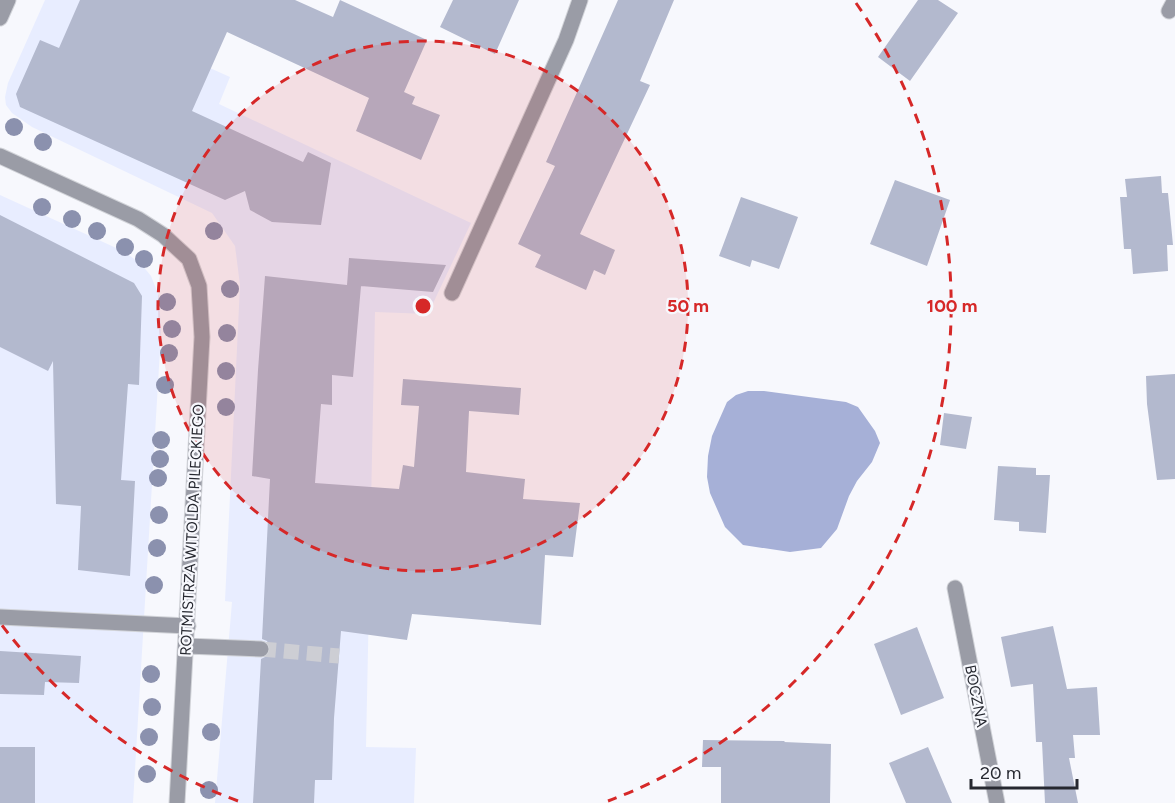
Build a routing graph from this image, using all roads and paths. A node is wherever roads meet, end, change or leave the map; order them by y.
1 (8, 0) edge
2 (580, 0) edge
3 (0, 18) edge
4 (0, 156) edge
5 (452, 293) dead end
6 (955, 588) dead end
7 (0, 617) edge
8 (188, 626) junction
9 (187, 646) junction
10 (261, 648) tunnel mouth
11 (177, 803) edge
12 (997, 803) edge

1 - 3 street
2 - 5 street
4 - 8 street, ROTMISTRZA WITOLDA PILECKIEGO
6 - 12 street, BOCZNA
7 - 8 street
8 - 9 street, ROTMISTRZA WITOLDA PILECKIEGO
9 - 10 street
9 - 11 street, ROTMISTRZA WITOLDA PILECKIEGO

